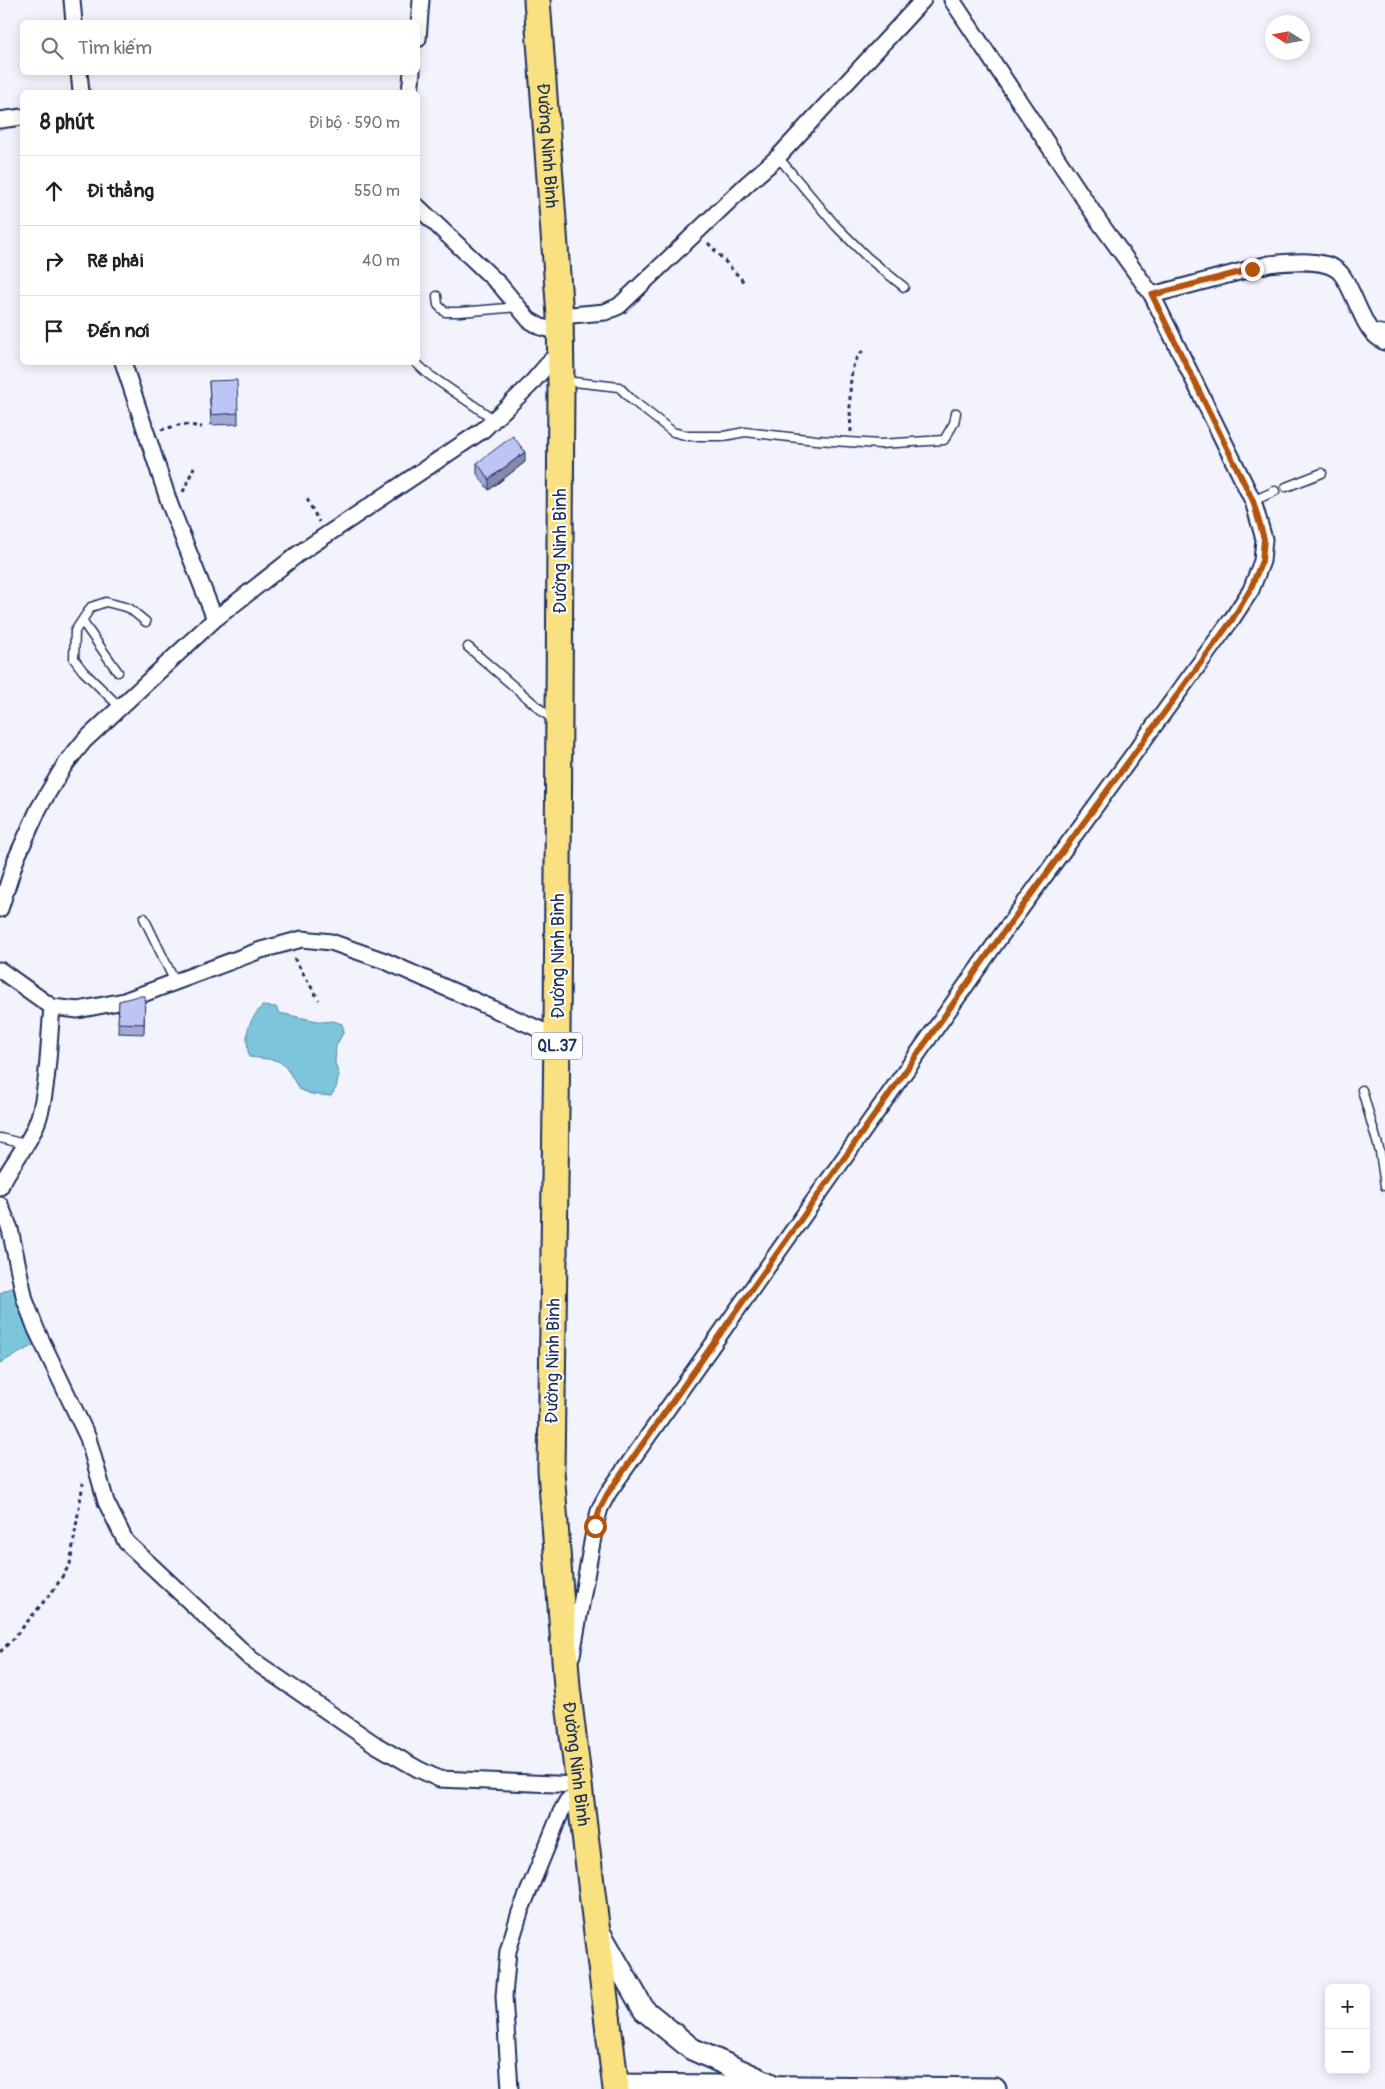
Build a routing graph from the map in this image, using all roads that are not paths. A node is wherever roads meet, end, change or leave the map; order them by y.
1 (72, 0) edge
2 (421, 0) edge
3 (537, 0) edge
4 (923, 0) edge
5 (952, 0) edge
6 (74, 20) edge
7 (419, 20) edge
8 (79, 75) edge
9 (412, 75) edge
10 (81, 90) edge
11 (410, 90) edge
12 (20, 116) edge
13 (0, 120) edge
14 (778, 157) junction
15 (420, 209) edge
16 (904, 287) dead end
17 (1152, 295) junction
18 (437, 296) dead end
19 (519, 307) junction
20 (1367, 327) junction
21 (1385, 330) edge
22 (560, 333) junction
23 (1385, 342) edge
24 (124, 365) edge
25 (418, 365) edge
26 (561, 381) junction
27 (956, 413) dead end
28 (495, 420) junction
29 (1322, 473) dead end
30 (1286, 487) dead end
31 (1276, 491) dead end
32 (1253, 501) junction
33 (215, 619) junction
34 (82, 621) junction
35 (146, 622) dead end
36 (468, 647) dead end
37 (118, 672) dead end
38 (121, 708) junction
39 (558, 724) junction
40 (0, 909) edge
41 (144, 918) dead end
42 (0, 970) edge
43 (175, 982) junction
44 (52, 1007) junction
45 (558, 1037) junction
46 (1362, 1090) dead end
47 (0, 1138) edge
48 (26, 1144) junction
49 (1385, 1186) edge
50 (0, 1187) edge
51 (0, 1205) edge
52 (567, 1686) junction
53 (579, 1790) junction
54 (596, 1927) junction
55 (616, 2087) edge
56 (774, 2088) edge
57 (510, 2089) edge
58 (995, 2089) edge

1 - 6 street
2 - 7 street
3 - 22 highway, Đường Ninh Bình / QL.37
4 - 14 street
5 - 17 street
8 - 10 street
9 - 11 street
12 - 13 street
14 - 16 lane
14 - 22 street
15 - 19 street
17 - 20 street
17 - 32 street
18 - 19 lane
19 - 22 street
20 - 21 lane
20 - 23 street
22 - 26 highway, Đường Ninh Bình / QL.37
22 - 28 street
24 - 33 street
25 - 28 lane
26 - 27 lane
26 - 39 highway, Đường Ninh Bình / QL.37
28 - 33 street
29 - 30 lane
31 - 32 lane
32 - 52 street
33 - 38 street
34 - 35 lane
34 - 37 lane
34 - 38 lane
36 - 39 lane
38 - 40 street
39 - 45 highway, Đường Ninh Bình / QL.37
41 - 43 lane
42 - 44 street
43 - 44 street
43 - 45 street
44 - 48 street
45 - 52 highway, Đường Ninh Bình / QL.37
46 - 49 lane
47 - 48 lane
48 - 50 street
51 - 53 street
52 - 53 highway, Đường Ninh Bình / QL.37
53 - 54 highway, Đường Ninh Bình / QL.37
53 - 57 street
54 - 55 highway, Đường Ninh Bình / QL.37
54 - 56 main road
55 - 56 main road
56 - 58 main road

